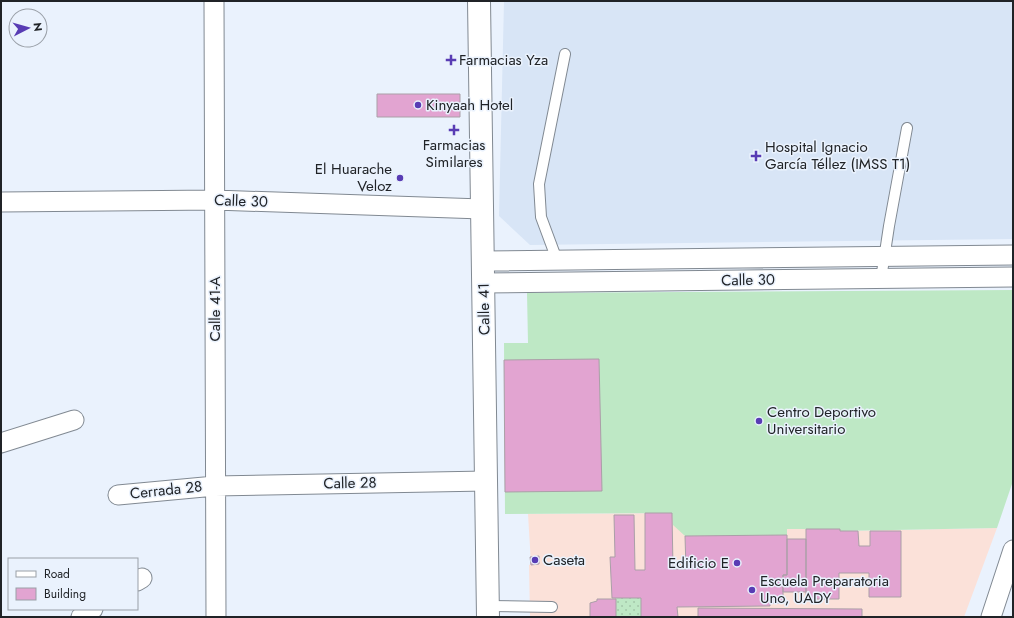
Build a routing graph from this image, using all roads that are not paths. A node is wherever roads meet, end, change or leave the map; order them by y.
1 (214, 1) edge
2 (479, 1) edge
3 (565, 54) dead end
4 (907, 128) dead end
5 (215, 200) junction
6 (1, 202) edge
7 (482, 209) junction
8 (1013, 255) edge
9 (884, 256) junction
10 (557, 260) junction
11 (484, 261) junction
12 (1013, 277) edge
13 (881, 279) junction
14 (483, 283) junction
15 (74, 420) dead end
16 (1, 443) edge
17 (486, 481) junction
18 (215, 486) junction
19 (118, 495) dead end
20 (1013, 550) edge
21 (552, 607) dead end
22 (92, 610) edge
23 (488, 611) edge
24 (81, 617) edge
25 (216, 617) edge
26 (991, 617) edge

1 - 5 street, Calle 41-A
2 - 7 street, Calle 41
3 - 10 lane
4 - 9 lane
5 - 6 street, Calle 30
5 - 7 street, Calle 30
5 - 18 street, Calle 41-A
7 - 11 street, Calle 41
8 - 9 street, Calle 30
9 - 10 street, Calle 30
9 - 13 lane
10 - 11 street, Calle 30
11 - 14 street, Calle 41
12 - 13 street, Calle 30
13 - 14 street, Calle 30
14 - 17 street, Calle 41
15 - 16 street
17 - 18 street, Calle 28
17 - 23 street, Calle 41
18 - 19 street, Cerrada 28
18 - 25 street, Calle 41-A
20 - 26 street
21 - 23 lane
22 - 24 street

